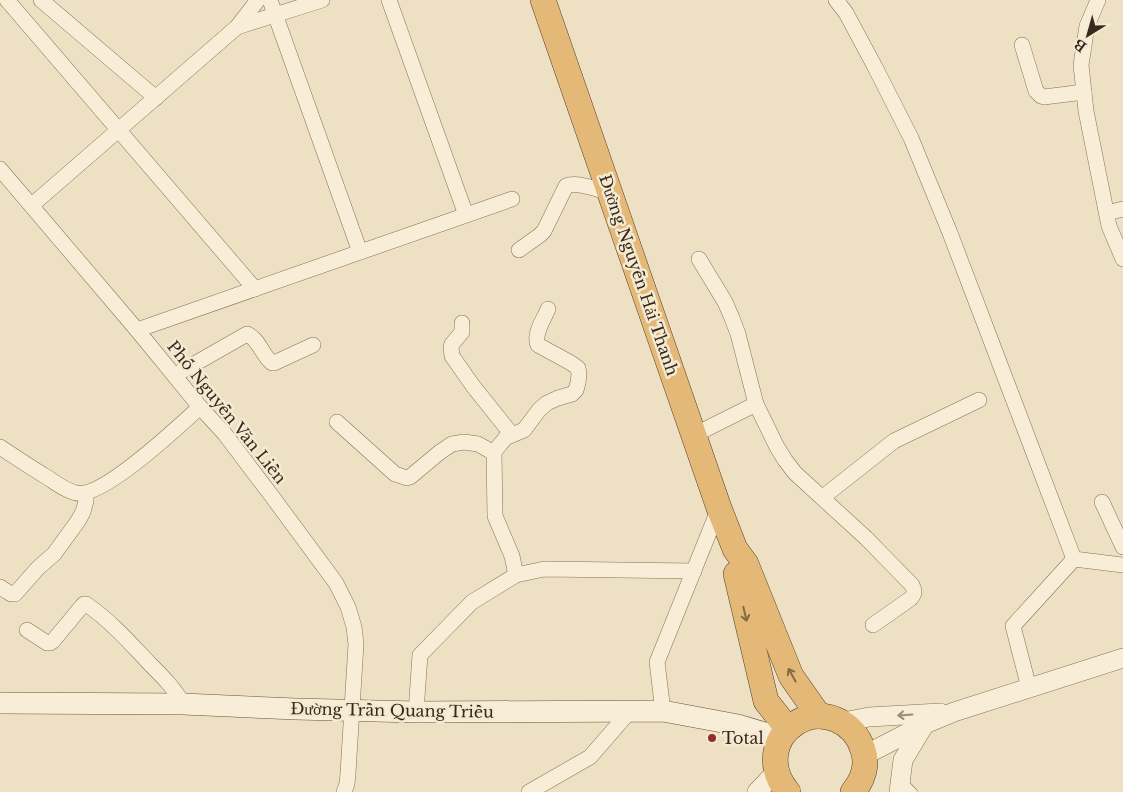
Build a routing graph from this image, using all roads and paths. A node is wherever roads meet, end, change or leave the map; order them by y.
1 (7, 0) edge
2 (41, 0) edge
3 (258, 0) edge
4 (270, 0) edge
5 (322, 0) edge
6 (389, 0) edge
7 (543, 0) edge
8 (836, 0) edge
9 (1098, 0) edge
10 (275, 15) junction
11 (237, 27) junction
12 (1022, 45) dead end
13 (1084, 92) junction
14 (156, 98) junction
15 (119, 130) junction
16 (0, 169) edge
17 (610, 193) junction
18 (512, 199) dead end
19 (32, 205) junction
20 (1123, 209) edge
21 (1107, 213) junction
22 (466, 215) junction
23 (519, 250) dead end
24 (360, 252) junction
25 (699, 259) dead end
26 (1123, 259) edge
27 (255, 289) junction
28 (548, 309) dead end
29 (462, 323) dead end
30 (137, 330) junction
31 (313, 345) dead end
32 (175, 375) junction
33 (979, 400) dead end
34 (756, 404) junction
35 (200, 407) junction
36 (336, 422) dead end
37 (694, 435) junction
38 (507, 437) junction
39 (0, 447) edge
40 (494, 453) junction
41 (86, 493) junction
42 (823, 498) junction
43 (1102, 502) dead end
44 (719, 508) junction
45 (1123, 547) edge
46 (735, 549) junction
47 (1074, 559) junction
48 (1123, 565) edge
49 (694, 570) junction
50 (516, 575) junction
51 (0, 587) edge
52 (873, 626) dead end
53 (27, 630) dead end
54 (1123, 658) edge
55 (1029, 688) junction
56 (0, 703) edge
57 (183, 704) junction
58 (352, 710) junction
59 (630, 711) junction
60 (664, 711) junction
61 (416, 712) junction
62 (954, 712) junction
63 (819, 716) junction
64 (843, 722) junction
65 (925, 724) junction
66 (785, 734) junction
67 (862, 778) edge
68 (782, 782) edge
69 (904, 788) edge
70 (344, 792) edge
71 (529, 792) edge
72 (757, 792) edge

1 - 15 street
2 - 14 street
3 - 11 street
4 - 10 street
5 - 10 street
6 - 22 street
7 - 17 highway, Đường Nguyễn Hải Thanh
8 - 47 street
9 - 13 street
10 - 11 street
10 - 24 street
11 - 14 street
12 - 13 street
13 - 21 street
14 - 15 street
15 - 19 street
15 - 27 street
16 - 19 street, Phố Nguyễn Văn Liền
17 - 23 street
17 - 37 highway, Đường Nguyễn Hải Thanh
18 - 22 street
19 - 30 street, Phố Nguyễn Văn Liền
20 - 21 street
21 - 26 street
22 - 24 street
24 - 27 street
25 - 34 street
27 - 30 street
28 - 38 street
29 - 38 street
30 - 32 street, Phố Nguyễn Văn Liền
31 - 32 street
32 - 35 street, Phố Nguyễn Văn Liền
33 - 42 street
34 - 37 street
34 - 42 street
35 - 41 street
35 - 58 street, Phố Nguyễn Văn Liền
36 - 40 street
37 - 44 highway, Đường Nguyễn Hải Thanh
38 - 40 street
39 - 41 street
40 - 50 street
41 - 51 street
42 - 52 street
43 - 45 street
44 - 46 highway, Đường Nguyễn Hải Thanh
44 - 49 street
63 -> 46 highway, Đường Nguyễn Hải Thanh
46 -> 66 highway, Đường Nguyễn Hải Thanh
47 - 48 street
47 - 55 street
49 - 50 street
49 - 60 street
50 - 61 street
53 - 57 street
54 - 55 street
55 - 62 street
56 - 57 main road, Đường Trần Quang Triều
57 - 58 main road, Đường Trần Quang Triều
58 - 61 main road, Đường Trần Quang Triều
58 - 70 street, Phố Nguyễn Văn Liền
59 - 60 main road, Đường Trần Quang Triều
59 - 61 main road, Đường Trần Quang Triều
59 - 71 street
60 - 66 main road, Đường Trần Quang Triều
62 -> 64 street
62 - 65 street
63 - 64 highway
63 - 66 highway
64 - 67 highway
65 - 67 street
65 - 69 street
66 - 68 highway
68 - 72 street

